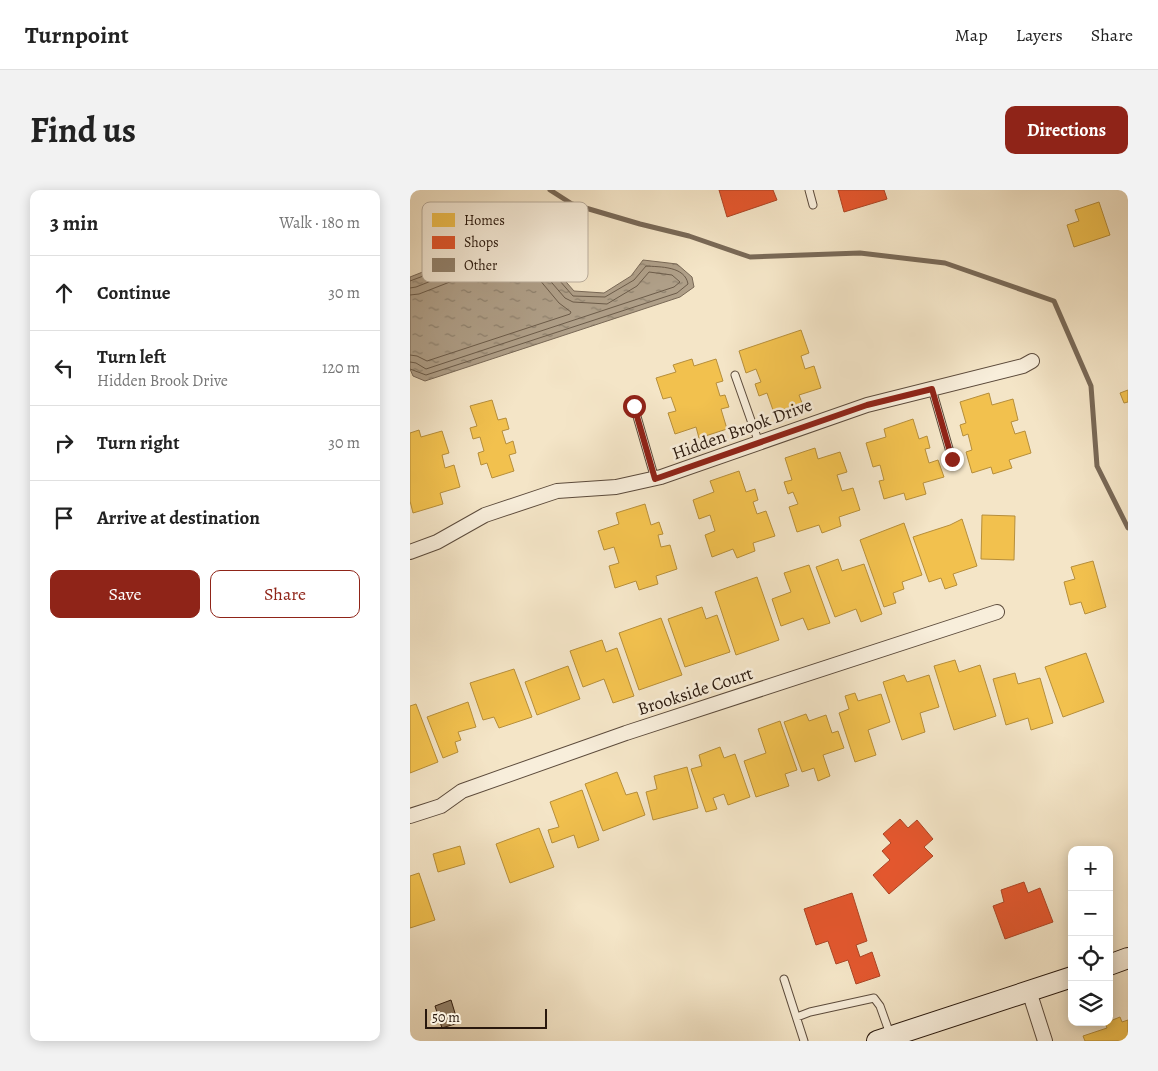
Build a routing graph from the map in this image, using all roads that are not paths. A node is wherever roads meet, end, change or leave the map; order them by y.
1 (809, 190) edge
2 (813, 205) dead end
3 (1032, 361) dead end
4 (735, 375) dead end
5 (932, 389) junction
6 (634, 406) dead end
7 (759, 443) junction
8 (952, 459) dead end
9 (655, 479) junction
10 (410, 552) edge
11 (996, 612) dead end
12 (410, 816) edge
13 (1128, 958) edge
14 (1113, 964) edge
15 (1068, 978) edge
16 (784, 979) dead end
17 (1029, 991) junction
18 (797, 1017) junction
19 (884, 1039) edge
20 (804, 1041) edge
21 (1046, 1041) edge

1 - 2 lane
3 - 5 street, Hidden Brook Drive
4 - 7 lane
5 - 7 street, Hidden Brook Drive
5 - 8 lane
6 - 9 lane
7 - 9 street, Hidden Brook Drive
9 - 10 street, Hidden Brook Drive
11 - 12 street, Brookside Court
13 - 14 street
15 - 17 street
16 - 18 lane
17 - 19 street
17 - 21 street
18 - 19 lane
18 - 20 lane

